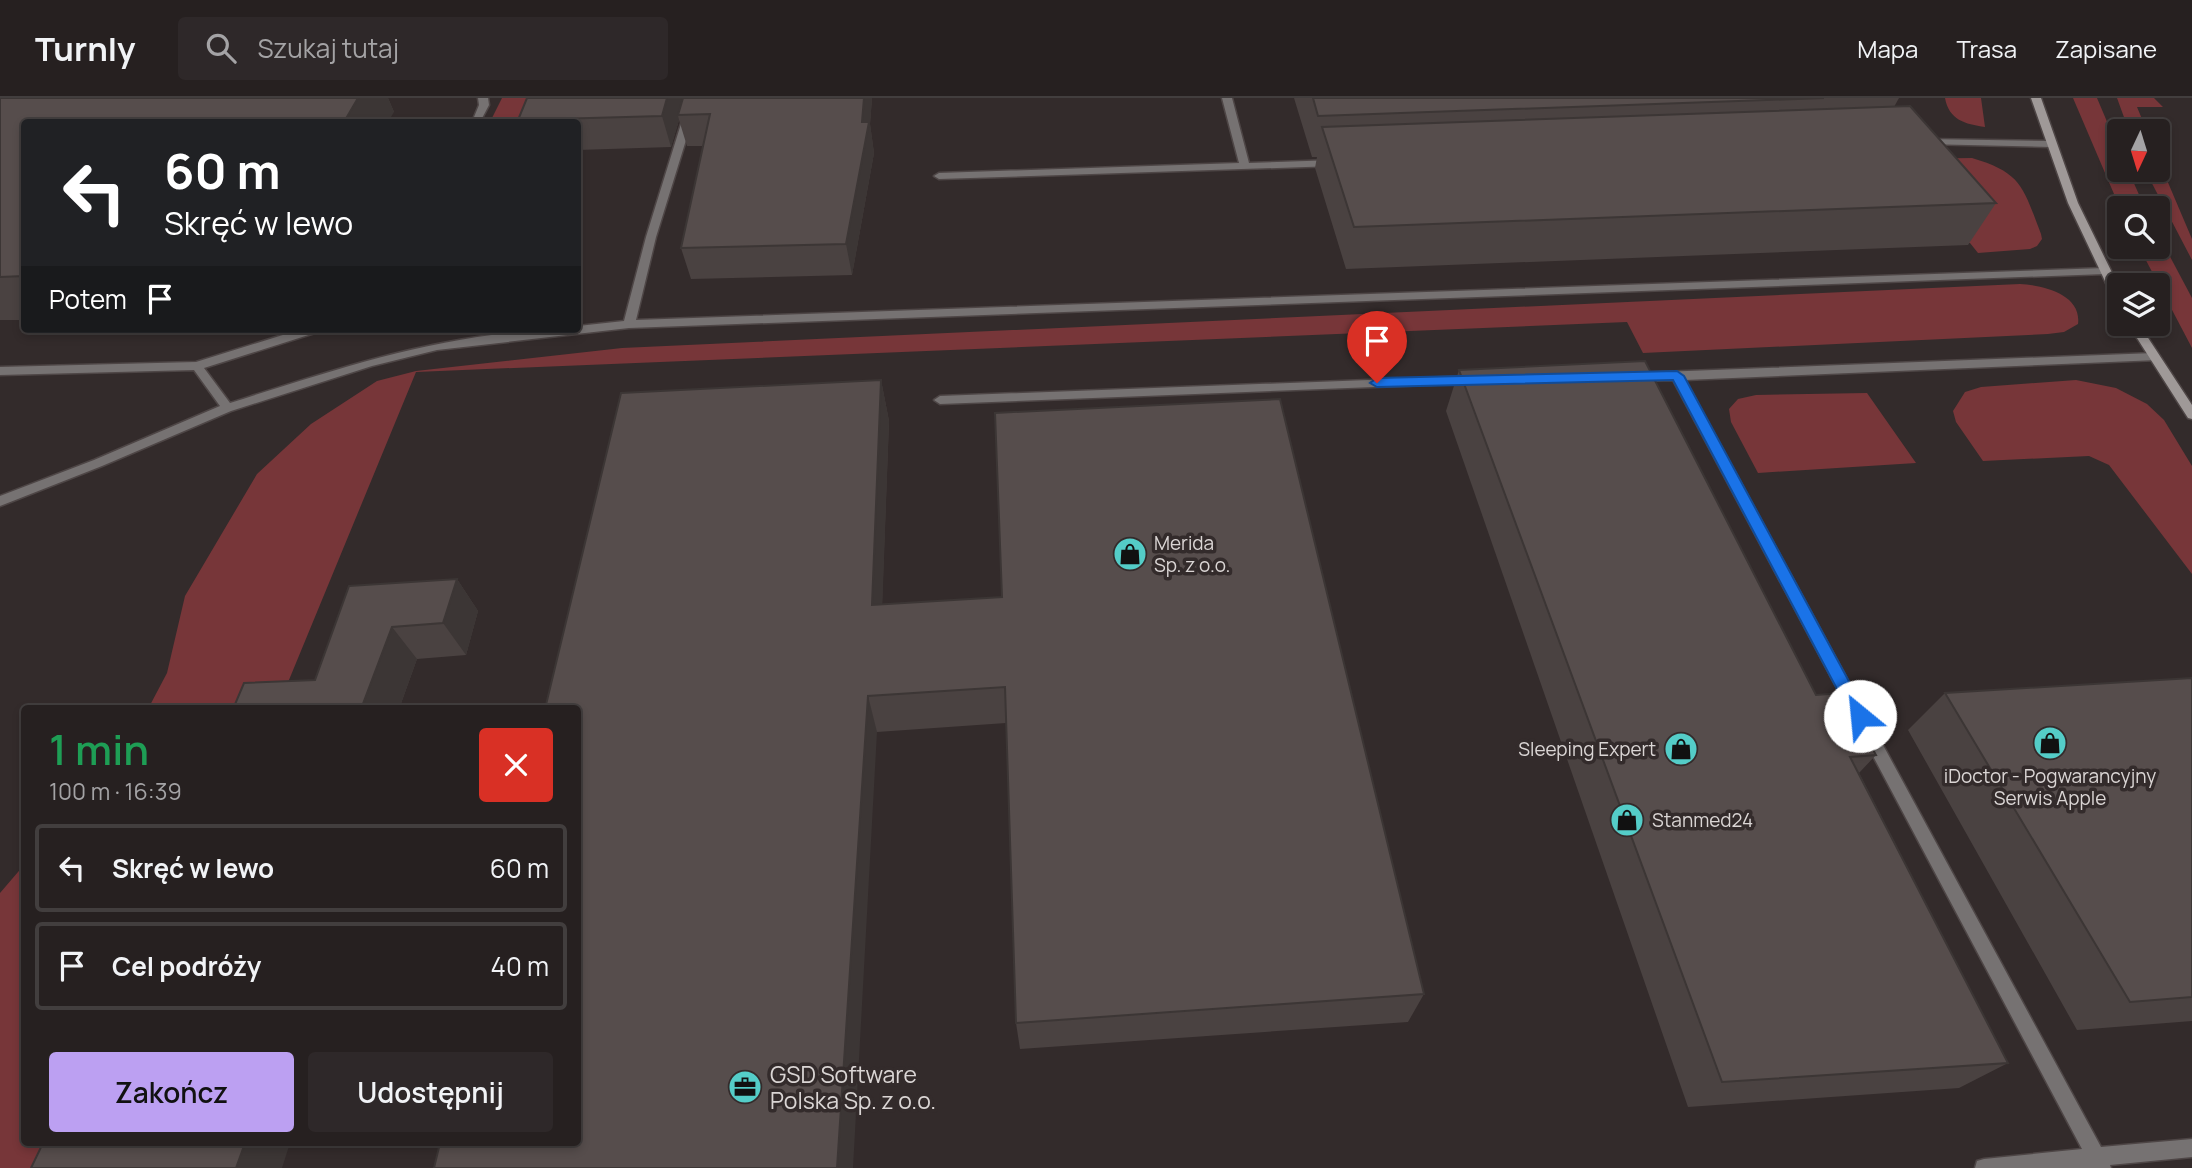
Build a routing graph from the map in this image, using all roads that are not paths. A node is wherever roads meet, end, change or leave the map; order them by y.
1 (483, 98) edge
2 (694, 98) edge
3 (1227, 98) edge
4 (2036, 98) edge
5 (477, 119) edge
6 (1909, 142) edge
7 (2050, 144) junction
8 (1342, 162) edge
9 (1245, 166) junction
10 (939, 176) dead end
11 (2105, 271) junction
12 (2107, 275) edge
13 (629, 324) junction
14 (581, 330) edge
15 (301, 333) edge
16 (550, 333) edge
17 (2141, 336) edge
18 (2154, 357) junction
19 (197, 366) junction
20 (0, 371) edge
21 (1677, 376) junction
22 (1626, 377) edge
23 (1488, 380) edge
24 (940, 400) dead end
25 (227, 408) junction
26 (2192, 415) edge
27 (0, 501) edge
28 (2192, 1147) edge
29 (2099, 1163) edge
30 (1984, 1168) edge

1 - 5 lane
2 - 13 lane
3 - 9 lane
4 - 7 street
6 - 7 lane
7 - 11 street
8 - 9 lane
9 - 10 lane
11 - 12 street
11 - 13 lane
13 - 14 lane
15 - 19 lane
16 - 25 lane
17 - 18 street
18 - 21 lane
18 - 26 street
19 - 20 lane
19 - 25 lane
21 - 22 lane
21 - 29 lane
23 - 24 lane
25 - 27 lane
28 - 29 lane
29 - 30 lane

